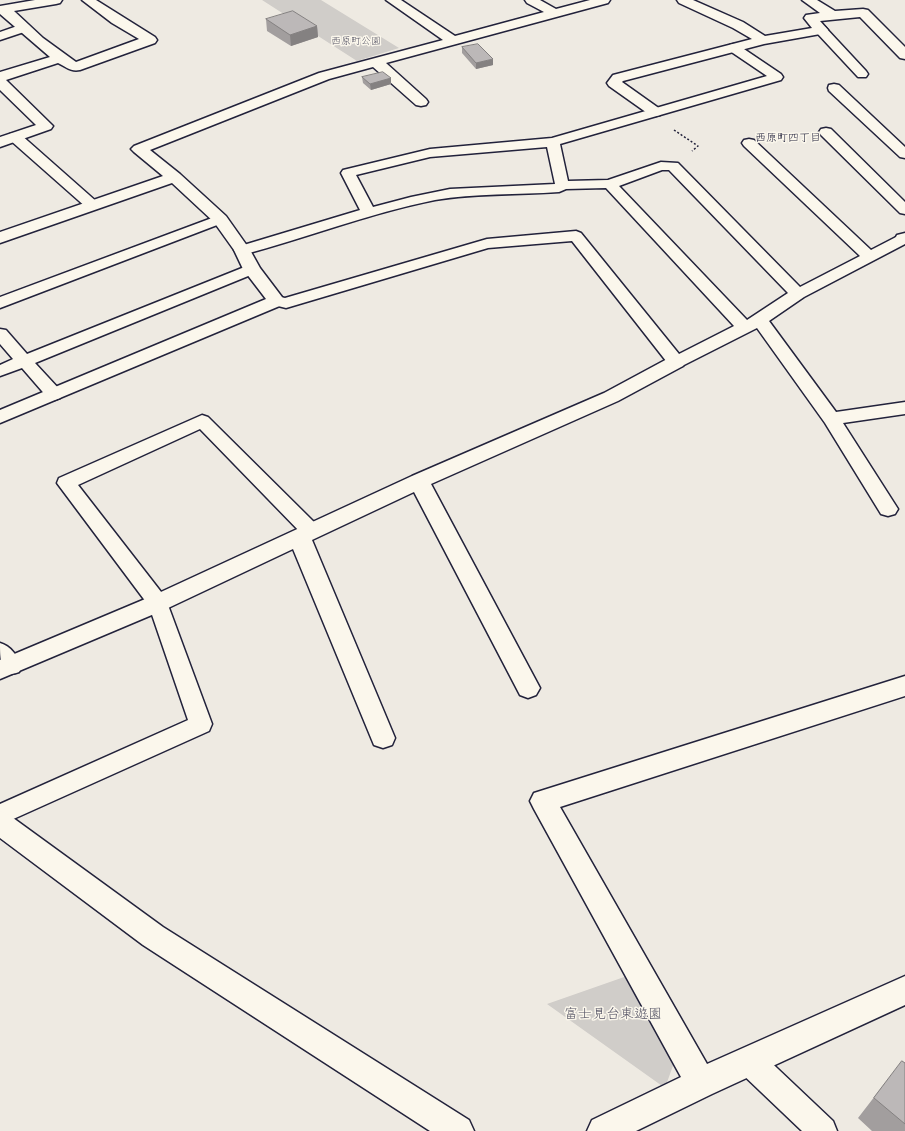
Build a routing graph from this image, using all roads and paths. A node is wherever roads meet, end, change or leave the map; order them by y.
1 (56, 0) edge
2 (88, 0) edge
3 (392, 0) edge
4 (531, 0) edge
5 (604, 0) edge
6 (683, 0) edge
7 (808, 0) edge
8 (3, 10) edge
9 (556, 14) junction
10 (833, 15) junction
11 (22, 28) junction
12 (820, 30) junction
13 (0, 36) edge
14 (452, 40) junction
15 (763, 40) junction
16 (734, 48) junction
17 (905, 55) edge
18 (59, 58) junction
19 (375, 62) junction
20 (862, 74) dead end
21 (0, 77) edge
22 (0, 82) edge
23 (834, 88) dead end
24 (421, 102) dead end
25 (653, 113) junction
26 (826, 132) dead end
27 (14, 137) junction
28 (0, 142) edge
29 (553, 142) junction
30 (748, 143) dead end
31 (905, 154) edge
32 (673, 166) junction
33 (174, 177) junction
34 (610, 184) junction
35 (562, 185) junction
36 (92, 205) junction
37 (905, 210) edge
38 (369, 213) junction
39 (220, 219) junction
40 (0, 238) edge
41 (904, 238) edge
42 (242, 250) junction
43 (870, 257) junction
44 (252, 269) junction
45 (798, 294) junction
46 (276, 301) junction
47 (0, 303) edge
48 (760, 320) junction
49 (744, 327) junction
50 (0, 334) edge
51 (24, 361) junction
52 (676, 362) junction
53 (0, 371) edge
54 (54, 394) junction
55 (905, 408) edge
56 (0, 417) edge
57 (831, 418) junction
58 (419, 481) junction
59 (888, 509) dead end
60 (305, 533) junction
61 (158, 603) junction
62 (4, 662) edge
63 (905, 686) edge
64 (528, 688) dead end
65 (383, 738) dead end
66 (0, 815) edge
67 (0, 823) edge
68 (905, 990) edge
69 (749, 1061) junction
70 (700, 1083) junction
71 (458, 1131) edge
72 (603, 1131) edge
73 (823, 1131) edge

1 - 8 street
2 - 18 street
3 - 14 street
4 - 9 street
5 - 9 street
6 - 15 street
7 - 10 street
8 - 11 street
9 - 14 street
10 - 12 street
10 - 17 street
11 - 13 lane
11 - 18 street
12 - 15 street
12 - 20 lane
14 - 19 street
15 - 16 street
16 - 25 street
16 - 25 lane
18 - 21 street
19 - 24 street
19 - 33 street
22 - 27 street
23 - 31 lane
25 - 29 lane
25 - 32 path
26 - 37 lane
27 - 28 street
27 - 36 lane
29 - 35 lane
29 - 38 lane
30 - 43 lane
32 - 34 lane
32 - 45 lane
33 - 36 street
33 - 39 street
34 - 35 lane
34 - 49 lane
35 - 38 lane
36 - 40 street
38 - 42 lane
39 - 42 street
39 - 47 lane
41 - 43 lane
42 - 44 street
43 - 45 lane
44 - 46 street
44 - 51 lane
45 - 48 lane
46 - 52 lane
46 - 54 street
48 - 49 lane
48 - 57 lane
49 - 52 lane
50 - 51 lane
51 - 53 lane
51 - 54 lane
52 - 58 street
54 - 56 street
55 - 57 lane
57 - 59 lane
58 - 60 street
58 - 64 street
60 - 61 street
60 - 61 lane
60 - 65 street
61 - 62 street
61 - 66 lane
63 - 70 street
67 - 71 street
68 - 69 street
69 - 70 street
69 - 73 lane
70 - 72 street

